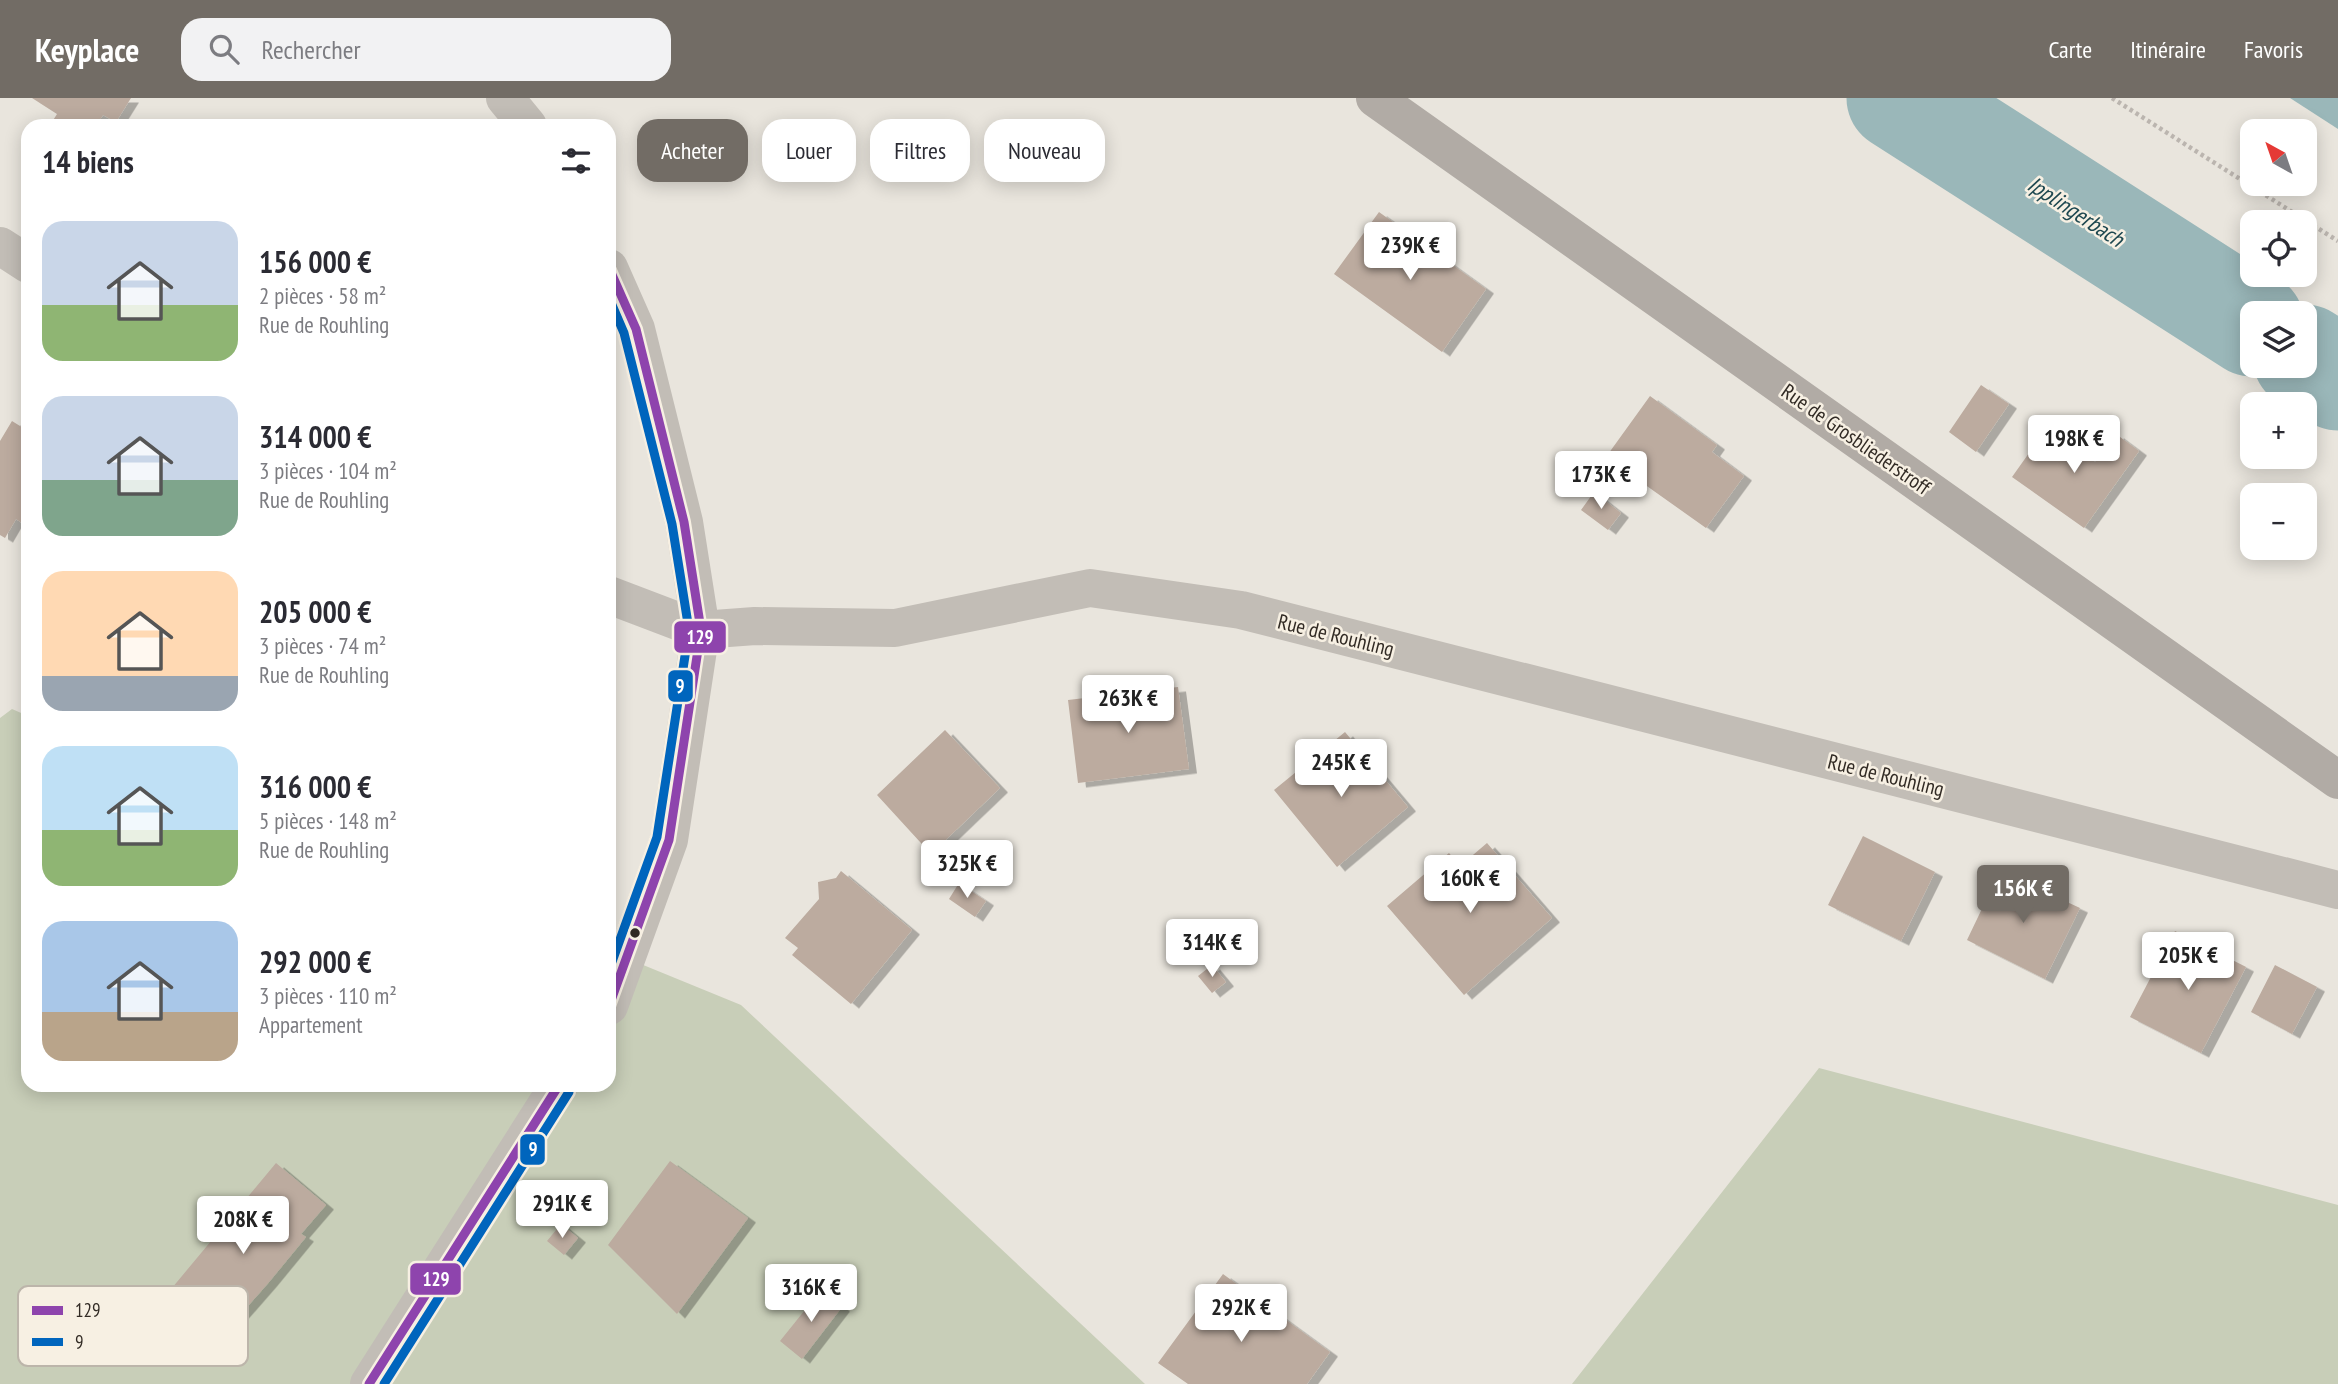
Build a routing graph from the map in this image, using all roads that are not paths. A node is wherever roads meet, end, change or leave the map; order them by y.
1 (505, 98) edge
2 (1375, 98) edge
3 (522, 119) edge
4 (0, 246) edge
5 (21, 260) edge
6 (616, 285) edge
7 (616, 598) edge
8 (701, 630) junction
9 (2338, 780) edge
10 (2338, 890) edge
11 (616, 987) edge
12 (555, 1092) edge
13 (369, 1384) edge

1 - 3 street
2 - 9 main road, Rue de Grosbliederstroff
4 - 5 street
6 - 8 street
7 - 8 street
8 - 10 street, Rue de Rouhling
8 - 11 street
12 - 13 street

